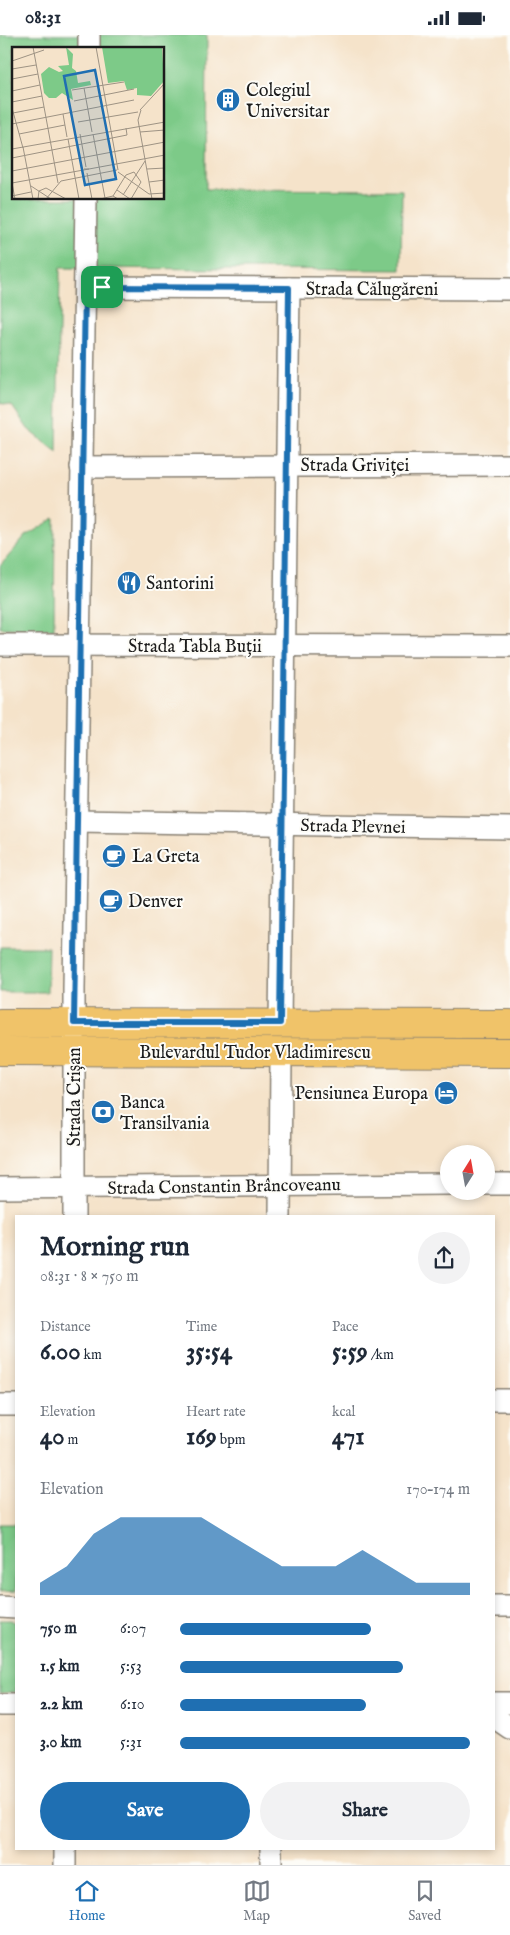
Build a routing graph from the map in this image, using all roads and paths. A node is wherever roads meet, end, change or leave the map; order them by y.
1 (86, 200) edge
2 (85, 287) junction
3 (289, 288) junction
4 (510, 289) edge
5 (510, 465) edge
6 (287, 466) junction
7 (81, 467) junction
8 (0, 645) edge
9 (78, 645) junction
10 (284, 646) junction
11 (510, 646) edge
12 (76, 821) junction
13 (283, 825) junction
14 (510, 828) edge
15 (0, 1023) edge
16 (74, 1023) junction
17 (280, 1023) junction
18 (510, 1024) edge
19 (0, 1051) edge
20 (74, 1052) junction
21 (281, 1052) junction
22 (510, 1053) edge
23 (440, 1184) edge
24 (495, 1184) edge
25 (510, 1184) edge
26 (280, 1185) junction
27 (0, 1187) edge
28 (75, 1188) junction
29 (74, 1215) edge
30 (280, 1215) edge
31 (510, 1399) edge
32 (495, 1400) edge
33 (0, 1405) edge
34 (15, 1405) edge
35 (495, 1606) edge
36 (510, 1606) edge
37 (0, 1607) edge
38 (15, 1608) edge
39 (495, 1703) edge
40 (510, 1703) edge
41 (0, 1705) edge
42 (15, 1705) edge
43 (495, 1718) edge
44 (510, 1728) edge
45 (66, 1850) edge
46 (271, 1850) edge
47 (65, 1865) edge
48 (271, 1865) edge

1 - 2 street, Strada Crișan
2 - 3 street, Strada Călugăreni
2 - 7 street, Strada Crișan
3 - 4 street, Strada Călugăreni
3 - 6 street
5 - 6 street, Strada Griviței
6 - 7 street, Strada Griviței
6 - 10 street
7 - 9 street, Strada Crișan
8 - 9 street, Strada Tabla Buții
9 - 10 street, Strada Tabla Buții
9 - 12 street, Strada Crișan
10 - 11 street, Strada Tabla Buții
10 - 13 street
12 - 13 street, Strada Plevnei
12 - 16 street, Strada Crișan
13 - 14 street, Strada Plevnei
13 - 17 street
15 - 16 main road, Bulevardul Tudor Vladimirescu
16 - 17 main road, Bulevardul Tudor Vladimirescu
16 - 20 street, Strada Crișan
17 - 18 main road, Bulevardul Tudor Vladimirescu
19 - 20 main road, Bulevardul Tudor Vladimirescu
20 - 21 main road, Bulevardul Tudor Vladimirescu
20 - 28 street, Strada Crișan
21 - 22 main road, Bulevardul Tudor Vladimirescu
21 - 26 street
23 - 26 street, Strada Constantin Brâncoveanu
24 - 25 street
26 - 28 street, Strada Constantin Brâncoveanu
26 - 30 street
27 - 28 street, Strada Constantin Brâncoveanu
28 - 29 street, Strada Crișan
31 - 32 street
33 - 34 street
35 - 36 street
37 - 38 street
39 - 40 street
41 - 42 street
43 - 44 street
45 - 47 street
46 - 48 street

